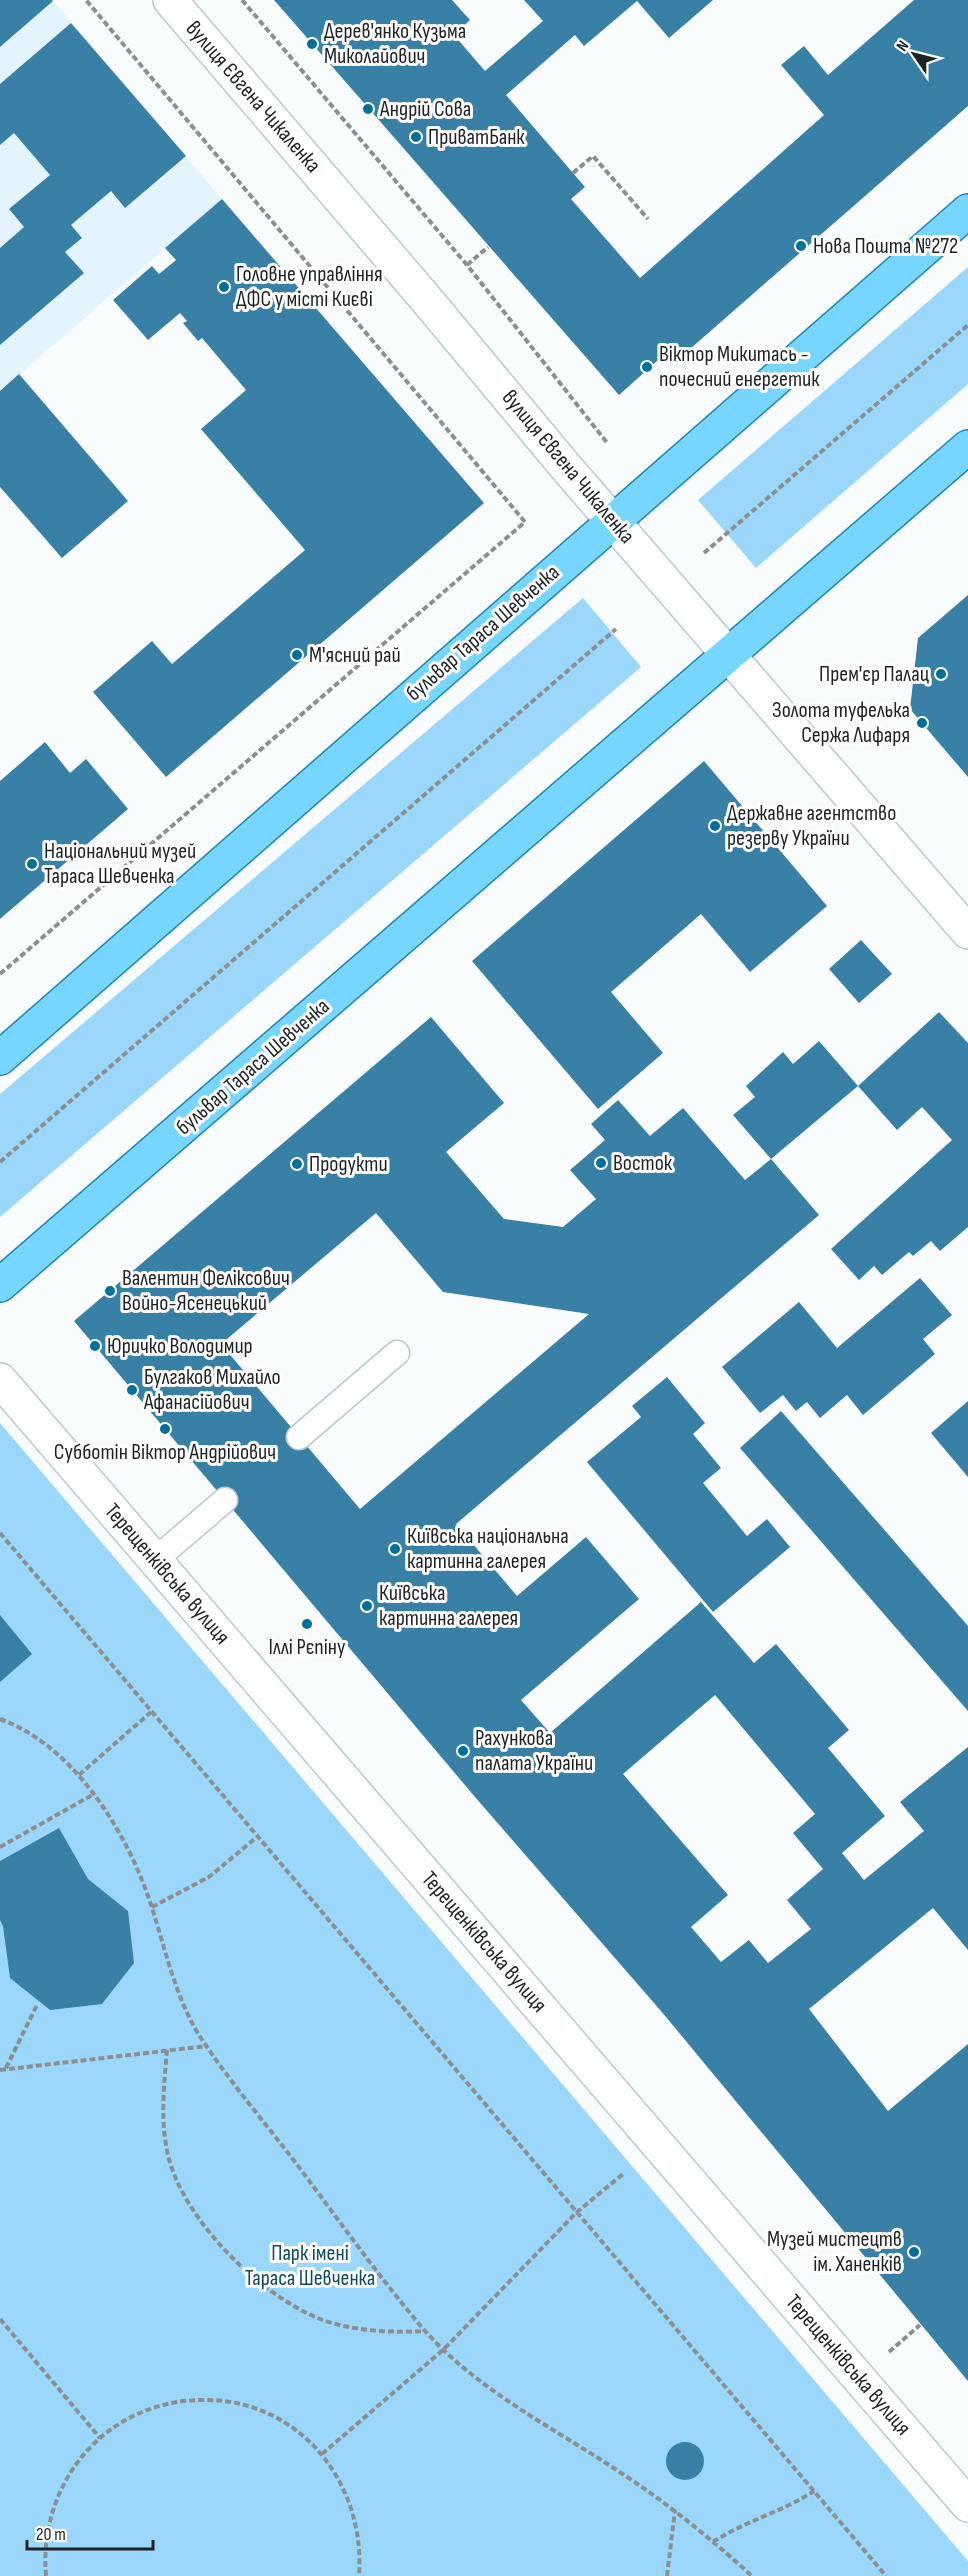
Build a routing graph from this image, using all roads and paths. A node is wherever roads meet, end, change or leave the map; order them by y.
1 (86, 0) edge
2 (170, 0) edge
3 (242, 0) edge
4 (573, 173) dead end
5 (968, 211) edge
6 (648, 219) dead end
7 (488, 247) dead end
8 (467, 265) junction
9 (968, 325) edge
10 (608, 444) dead end
11 (968, 447) edge
12 (613, 520) junction
13 (704, 553) dead end
14 (616, 629) dead end
15 (729, 655) junction
16 (968, 932) edge
17 (0, 974) edge
18 (0, 1058) edge
19 (0, 1162) edge
20 (0, 1285) edge
21 (397, 1353) dead end
22 (0, 1380) edge
23 (299, 1437) dead end
24 (225, 1500) dead end
25 (0, 1533) edge
26 (155, 1560) junction
27 (152, 1712) junction
28 (0, 1719) edge
29 (79, 1775) junction
30 (94, 1794) junction
31 (257, 1837) junction
32 (0, 1846) edge
33 (152, 1907) junction
34 (37, 2005) dead end
35 (207, 2046) junction
36 (167, 2050) junction
37 (6, 2069) junction
38 (0, 2070) edge
39 (623, 2174) dead end
40 (577, 2212) junction
41 (0, 2319) edge
42 (920, 2325) dead end
43 (425, 2331) junction
44 (442, 2350) junction
45 (889, 2352) dead end
46 (100, 2438) junction
47 (322, 2454) junction
48 (814, 2491) junction
49 (968, 2505) edge
50 (675, 2510) junction
51 (713, 2542) junction
52 (46, 2576) edge
53 (358, 2576) edge
54 (667, 2576) edge
55 (752, 2576) edge
56 (886, 2576) edge

1 - 17 path
2 - 12 street, вулиця Євгена Чикаленка
3 - 8 path
4 - 6 path
5 - 12 main road, бульвар Тараса Шевченка
7 - 8 path
8 - 10 path
9 - 13 path
11 - 15 main road, бульвар Тараса Шевченка
12 - 15 street, вулиця Євгена Чикаленка
12 - 18 main road, бульвар Тараса Шевченка
14 - 19 path
15 - 16 street, вулиця Євгена Чикаленка
15 - 20 main road, бульвар Тараса Шевченка
21 - 23 lane
22 - 26 street, Терещенківська вулиця
24 - 26 lane
25 - 27 path
26 - 49 street, Терещенківська вулиця
27 - 29 path
27 - 31 path
28 - 29 path
29 - 30 path
30 - 32 path
30 - 33 path
31 - 33 path
31 - 40 path
33 - 35 path
34 - 37 path
35 - 36 path
35 - 43 path
36 - 37 path
36 - 43 path
37 - 38 path
39 - 40 path
40 - 44 path
40 - 48 path
41 - 46 path
42 - 45 path
43 - 44 path
44 - 47 path
44 - 50 path
46 - 47 path
46 - 52 path
47 - 53 path
48 - 51 path
48 - 56 path
50 - 51 path
50 - 54 path
51 - 55 path

